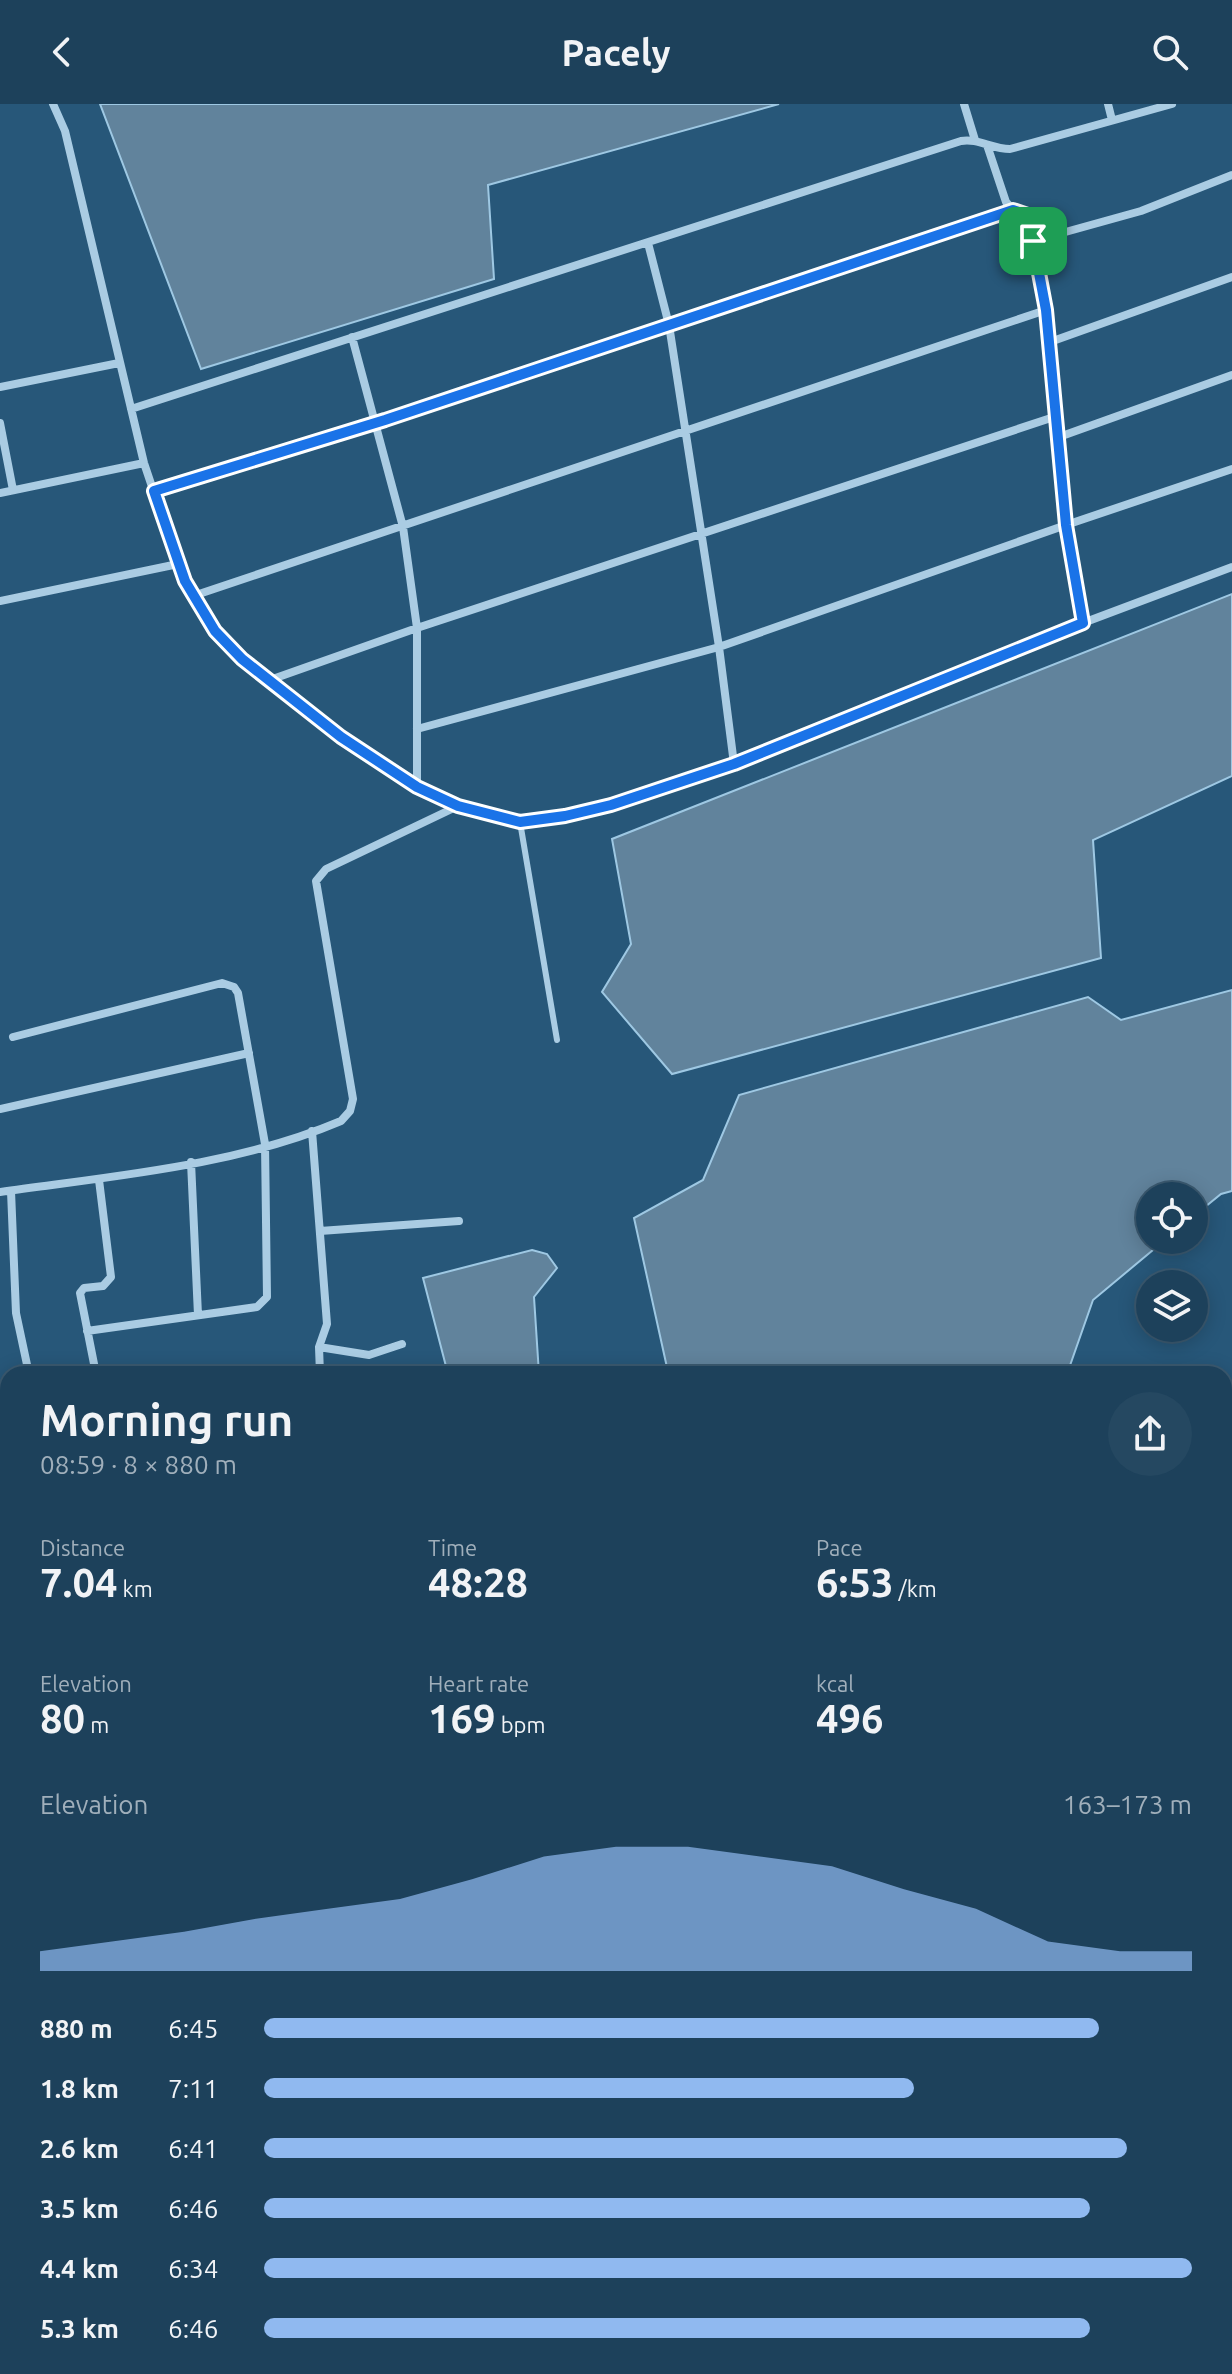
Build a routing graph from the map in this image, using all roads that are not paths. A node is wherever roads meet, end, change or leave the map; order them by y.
1 (53, 104) edge
2 (964, 104) edge
3 (1108, 104) edge
4 (1172, 104) edge
5 (1112, 120) junction
6 (975, 140) junction
7 (987, 145) junction
8 (1232, 175) edge
9 (1013, 210) junction
10 (1033, 241) junction
11 (648, 243) junction
12 (1232, 277) edge
13 (1046, 310) junction
14 (669, 325) junction
15 (352, 337) junction
16 (1050, 342) junction
17 (119, 363) junction
18 (1232, 375) edge
19 (0, 387) edge
20 (131, 409) junction
21 (1057, 416) junction
22 (0, 423) edge
23 (375, 423) junction
24 (686, 430) junction
25 (1059, 437) junction
26 (144, 463) junction
27 (1232, 469) edge
28 (13, 490) junction
29 (154, 491) junction
30 (0, 493) edge
31 (1066, 525) junction
32 (403, 527) junction
33 (700, 532) junction
34 (178, 564) junction
35 (1232, 567) edge
36 (193, 596) junction
37 (0, 601) edge
38 (1083, 623) junction
39 (417, 628) junction
40 (719, 647) junction
41 (267, 681) junction
42 (417, 729) junction
43 (734, 764) junction
44 (417, 787) junction
45 (458, 806) junction
46 (520, 822) junction
47 (13, 1037) dead end
48 (557, 1040) dead end
49 (249, 1053) junction
50 (0, 1109) edge
51 (312, 1131) junction
52 (265, 1144) junction
53 (191, 1162) junction
54 (99, 1180) junction
55 (11, 1191) junction
56 (0, 1192) edge
57 (459, 1221) dead end
58 (320, 1231) junction
59 (198, 1315) junction
60 (87, 1331) junction
61 (402, 1344) dead end
62 (319, 1347) junction
63 (27, 1366) edge
64 (94, 1366) edge
65 (320, 1366) edge

1 - 17 street
2 - 6 street
3 - 5 street
4 - 5 street
5 - 7 street
6 - 7 street
6 - 11 street
7 - 9 street
8 - 10 street
9 - 10 street
9 - 14 street
10 - 13 street
11 - 14 street
11 - 15 street
12 - 16 street
13 - 16 street
13 - 24 street
14 - 23 street
14 - 24 street
15 - 20 street
15 - 23 street
16 - 21 street
17 - 19 street
17 - 20 street
18 - 25 street
20 - 26 street
21 - 25 street
21 - 33 street
22 - 28 street
23 - 29 street
23 - 32 street
24 - 32 street
24 - 33 street
25 - 31 street
26 - 28 street
26 - 29 street
27 - 31 street
28 - 30 street
29 - 34 street
31 - 38 street
31 - 40 street
32 - 36 street
32 - 39 street
33 - 39 street
33 - 40 street
34 - 36 street
34 - 37 street
35 - 38 street
36 - 41 street
38 - 43 street
39 - 41 street
39 - 42 street
40 - 42 street
40 - 43 street
41 - 44 street
42 - 44 street
43 - 46 street
44 - 45 street
45 - 46 street
45 - 51 street
46 - 48 lane
47 - 49 street
49 - 50 street
49 - 52 street
51 - 52 street
51 - 58 street
52 - 53 street
52 - 59 street
53 - 54 street
53 - 59 street
54 - 55 street
54 - 60 street
55 - 56 street
55 - 63 street
57 - 58 street
58 - 62 street
59 - 60 street
60 - 64 street
61 - 62 street
62 - 65 street

